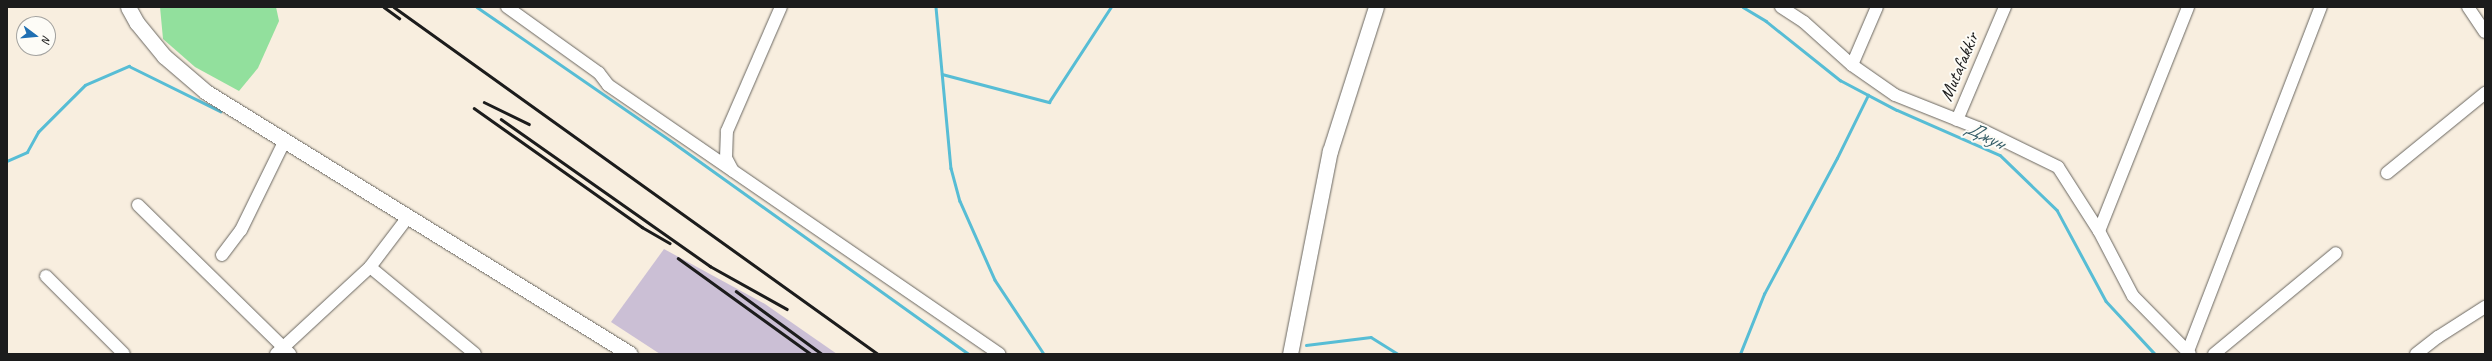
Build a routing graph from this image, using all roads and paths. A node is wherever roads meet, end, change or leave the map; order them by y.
1 (128, 7) edge
2 (507, 7) edge
3 (781, 7) edge
4 (1376, 7) edge
5 (1780, 7) edge
6 (1877, 7) edge
7 (2005, 7) edge
8 (2188, 7) edge
9 (2322, 7) edge
10 (2468, 7) edge
11 (2485, 32) edge
12 (1852, 65) junction
13 (2485, 93) edge
14 (1957, 120) junction
15 (727, 131) junction
16 (285, 140) junction
17 (713, 157) junction
18 (733, 171) junction
19 (2387, 173) dead end
20 (138, 205) dead end
21 (408, 217) junction
22 (2099, 231) junction
23 (2336, 253) dead end
24 (222, 255) dead end
25 (370, 267) junction
26 (46, 276) dead end
27 (2485, 307) edge
28 (283, 352) edge
29 (2189, 352) edge
30 (124, 354) edge
31 (475, 354) edge
32 (630, 354) edge
33 (999, 354) edge
34 (1290, 354) edge
35 (2214, 354) edge
36 (2416, 354) edge

1 - 16 main road
2 - 17 street
3 - 15 street
4 - 34 main road
5 - 12 street
6 - 12 street
7 - 14 street, Mutafakkir
8 - 22 street
9 - 29 street
10 - 11 street
12 - 14 street
13 - 19 street
14 - 22 street
15 - 17 street
15 - 18 street
16 - 21 main road
16 - 24 street
17 - 18 street
18 - 33 street
20 - 28 street
21 - 25 street
21 - 32 main road
22 - 29 street
23 - 35 street
25 - 28 street
25 - 31 street
26 - 30 street
27 - 36 street

